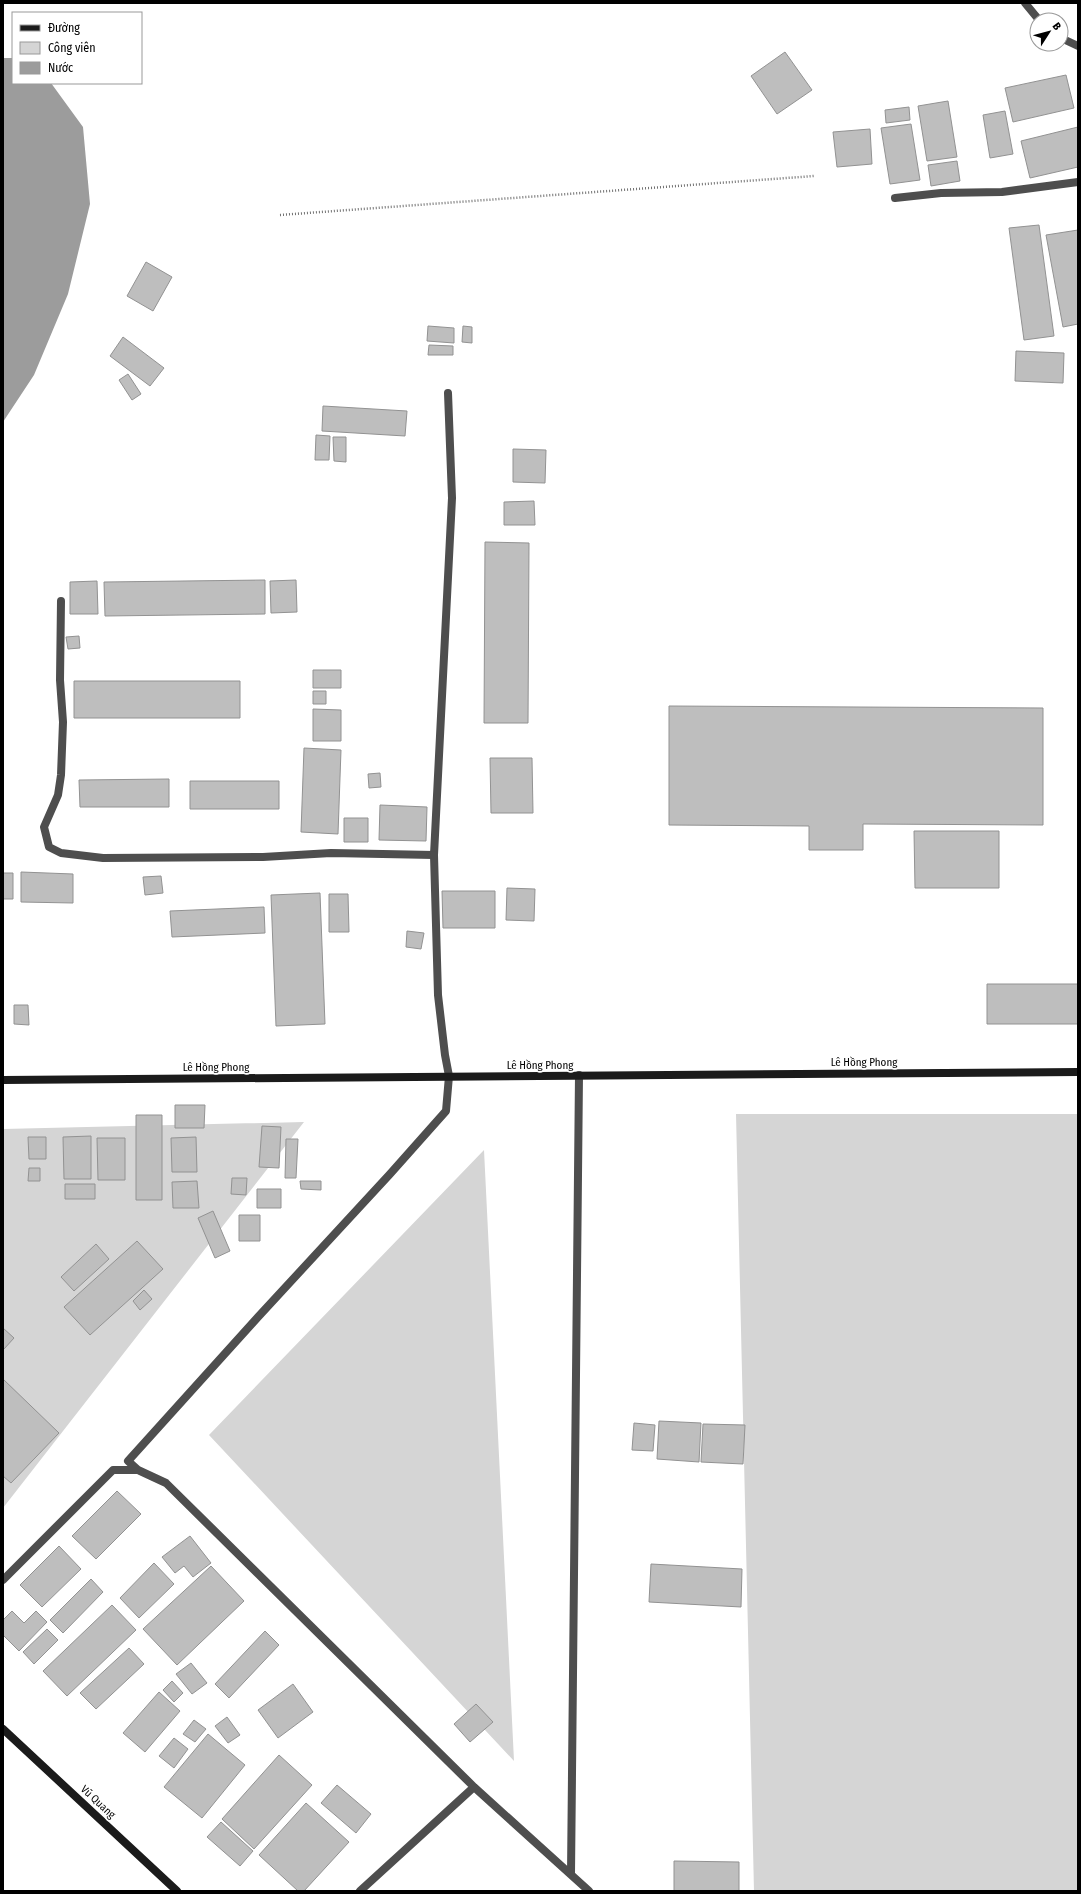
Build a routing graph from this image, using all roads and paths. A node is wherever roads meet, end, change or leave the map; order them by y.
1 (1025, 3) edge
2 (1032, 12) edge
3 (814, 176) dead end
4 (1078, 182) edge
5 (895, 198) dead end
6 (280, 216) dead end
7 (448, 393) dead end
8 (61, 601) dead end
9 (434, 855) junction
10 (1078, 1072) edge
11 (579, 1075) junction
12 (450, 1076) junction
13 (3, 1080) edge
14 (138, 1470) junction
15 (3, 1580) edge
16 (3, 1729) edge
17 (474, 1786) junction
18 (571, 1874) junction
19 (177, 1891) edge
20 (360, 1891) edge
21 (589, 1891) edge

1 - 2 street
3 - 6 path
4 - 5 street
7 - 9 street
8 - 9 street
9 - 12 street
10 - 11 street, Lê Hồng Phong
11 - 12 street, Lê Hồng Phong
11 - 18 street
12 - 13 street, Lê Hồng Phong
12 - 14 street
14 - 15 street
14 - 17 street
16 - 19 street, Vũ Quang
17 - 18 street
17 - 20 street
18 - 21 street

